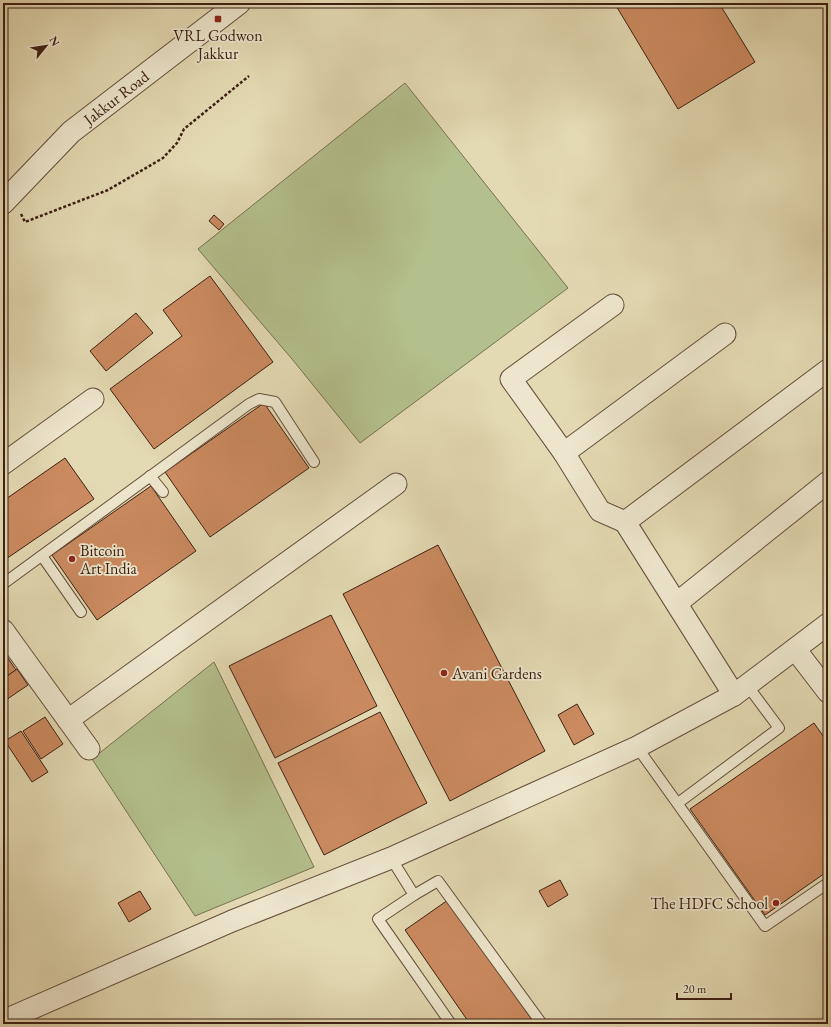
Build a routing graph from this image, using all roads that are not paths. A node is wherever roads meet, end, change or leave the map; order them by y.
1 (240, 3) edge
2 (6, 199) edge
3 (613, 305) dead end
4 (725, 334) dead end
5 (828, 370) edge
6 (93, 399) dead end
7 (564, 453) junction
8 (314, 462) dead end
9 (3, 464) edge
10 (150, 476) junction
11 (828, 482) edge
12 (396, 484) dead end
13 (163, 492) dead end
14 (625, 522) junction
15 (42, 556) junction
16 (3, 584) edge
17 (677, 603) junction
18 (81, 612) dead end
19 (828, 624) edge
20 (3, 630) edge
21 (795, 649) junction
22 (741, 690) junction
23 (828, 692) edge
24 (68, 720) junction
25 (637, 746) junction
26 (89, 749) dead end
27 (678, 803) junction
28 (391, 858) junction
29 (828, 883) edge
30 (414, 895) junction
31 (3, 1021) edge
32 (451, 1024) edge
33 (542, 1024) edge

1 - 2 street, Jakkur Road
3 - 7 street
4 - 7 street
5 - 14 street
6 - 9 street
7 - 14 street
8 - 10 lane
10 - 13 lane
10 - 15 lane
11 - 17 street
12 - 24 street
14 - 17 street
15 - 16 lane
15 - 18 lane
17 - 22 street
19 - 21 street
20 - 24 street
21 - 22 street
21 - 23 street
22 - 25 street
22 - 27 lane
24 - 26 street
25 - 27 lane
25 - 28 street
27 - 29 lane
28 - 30 lane
28 - 31 street
30 - 32 lane
30 - 33 lane

